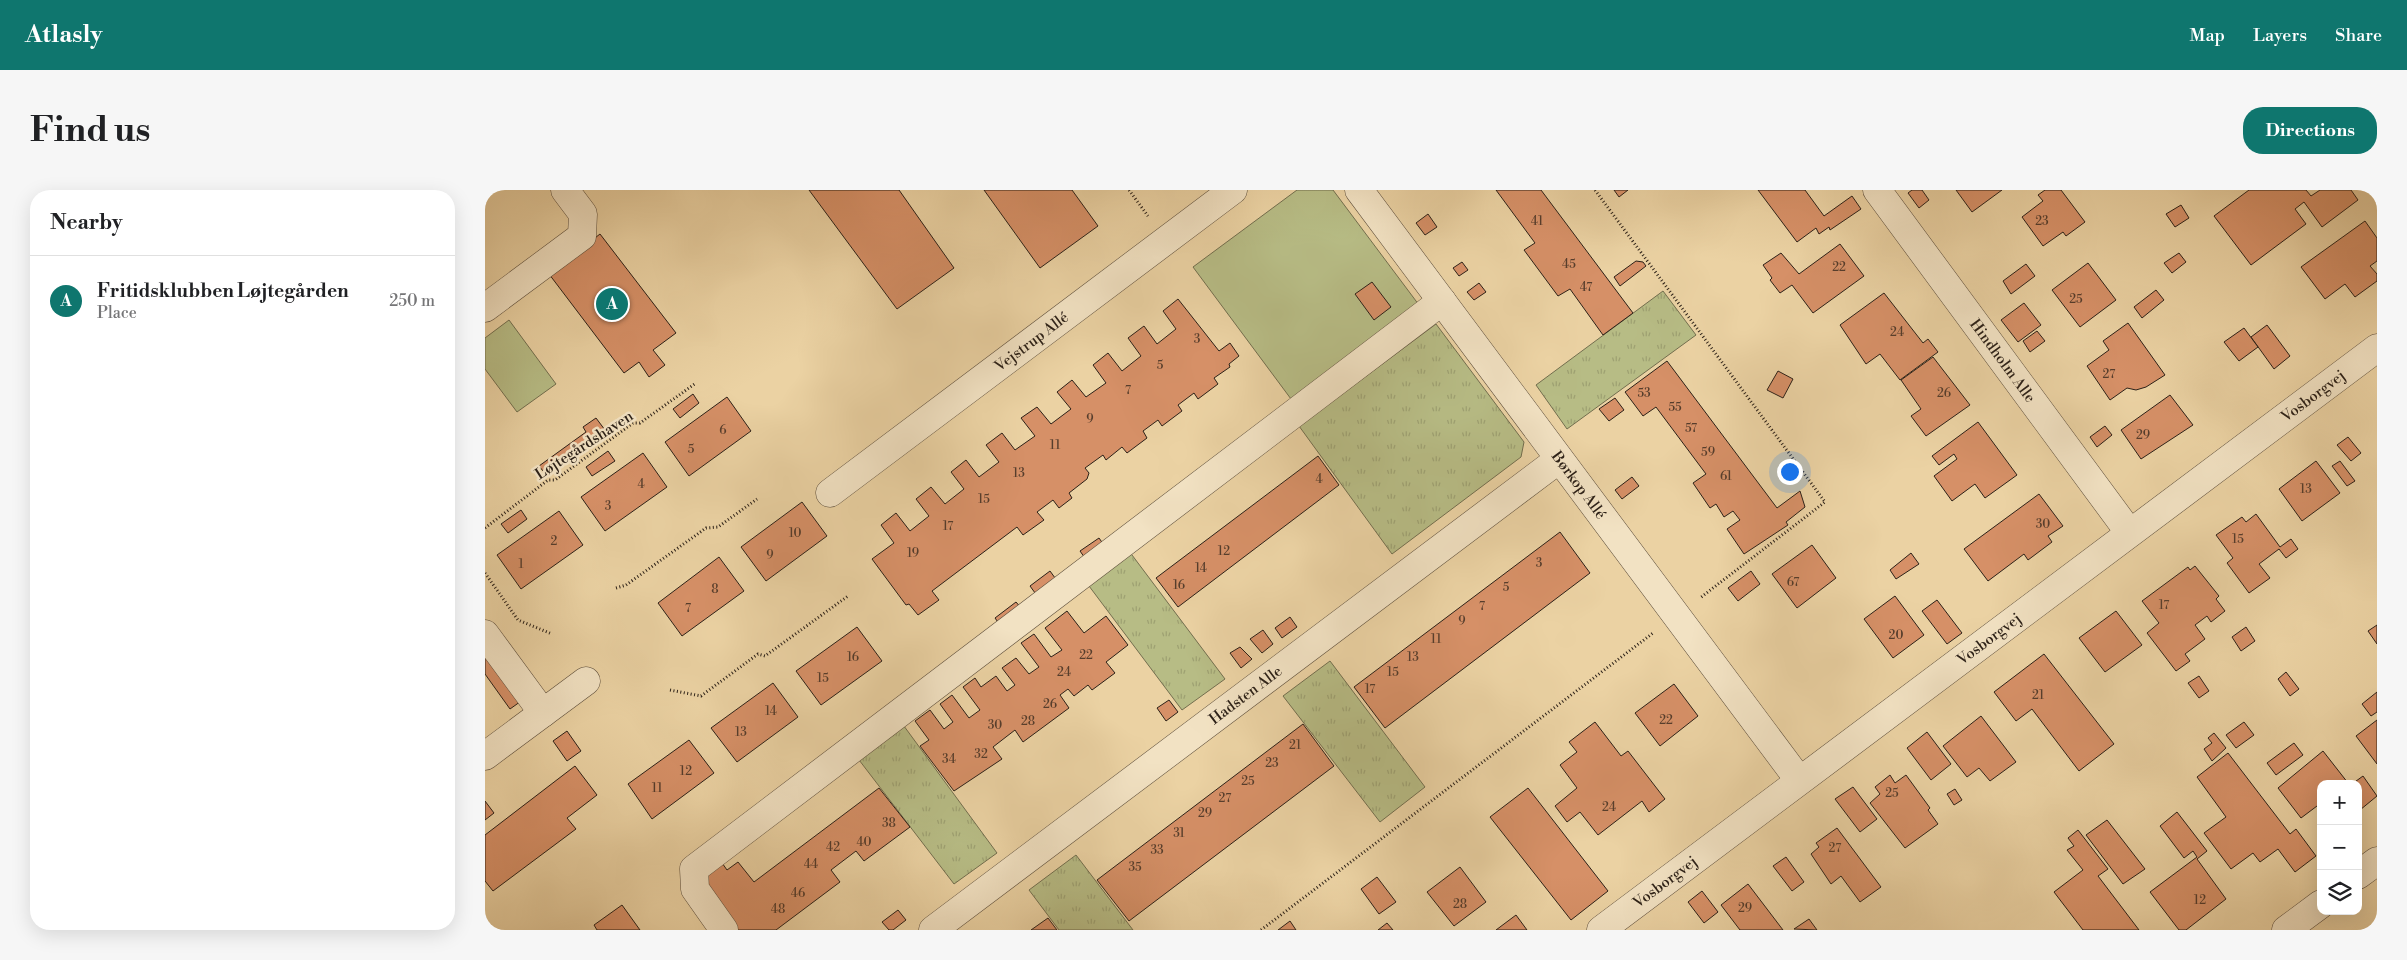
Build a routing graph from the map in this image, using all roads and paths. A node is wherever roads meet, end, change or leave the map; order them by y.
1 (565, 190) edge
2 (1233, 190) edge
3 (1359, 190) edge
4 (1595, 190) edge
5 (1877, 190) edge
6 (1442, 301) junction
7 (485, 308) edge
8 (2377, 348) edge
9 (696, 382) dead end
10 (1558, 460) junction
11 (830, 493) dead end
12 (757, 498) dead end
13 (485, 528) edge
14 (2129, 532) junction
15 (485, 573) edge
16 (616, 588) dead end
17 (848, 596) dead end
18 (1676, 616) junction
19 (485, 634) edge
20 (553, 634) dead end
21 (586, 681) dead end
22 (670, 690) dead end
23 (543, 713) junction
24 (485, 756) edge
25 (1799, 780) junction
26 (2377, 861) edge
27 (2362, 872) edge
28 (2317, 907) edge
29 (724, 930) edge
30 (933, 930) edge
31 (1261, 930) edge
32 (1601, 930) edge
33 (2286, 930) edge

1 - 7 street
2 - 11 street, Vejstrup Allé
3 - 6 street, Børkop Allé
4 - 18 path
5 - 14 street, Hindholm Alle
6 - 10 street, Børkop Allé
6 - 29 street
8 - 14 street, Vosborgvej
9 - 13 path, Løjtegårdshaven
10 - 18 street, Børkop Allé
10 - 30 street, Hadsten Alle
12 - 16 path
14 - 25 street, Vosborgvej
15 - 20 path
17 - 22 path
18 - 25 street, Børkop Allé
18 - 31 path
19 - 23 street
21 - 23 street
23 - 24 street
25 - 32 street, Vosborgvej
26 - 27 street
28 - 33 street

